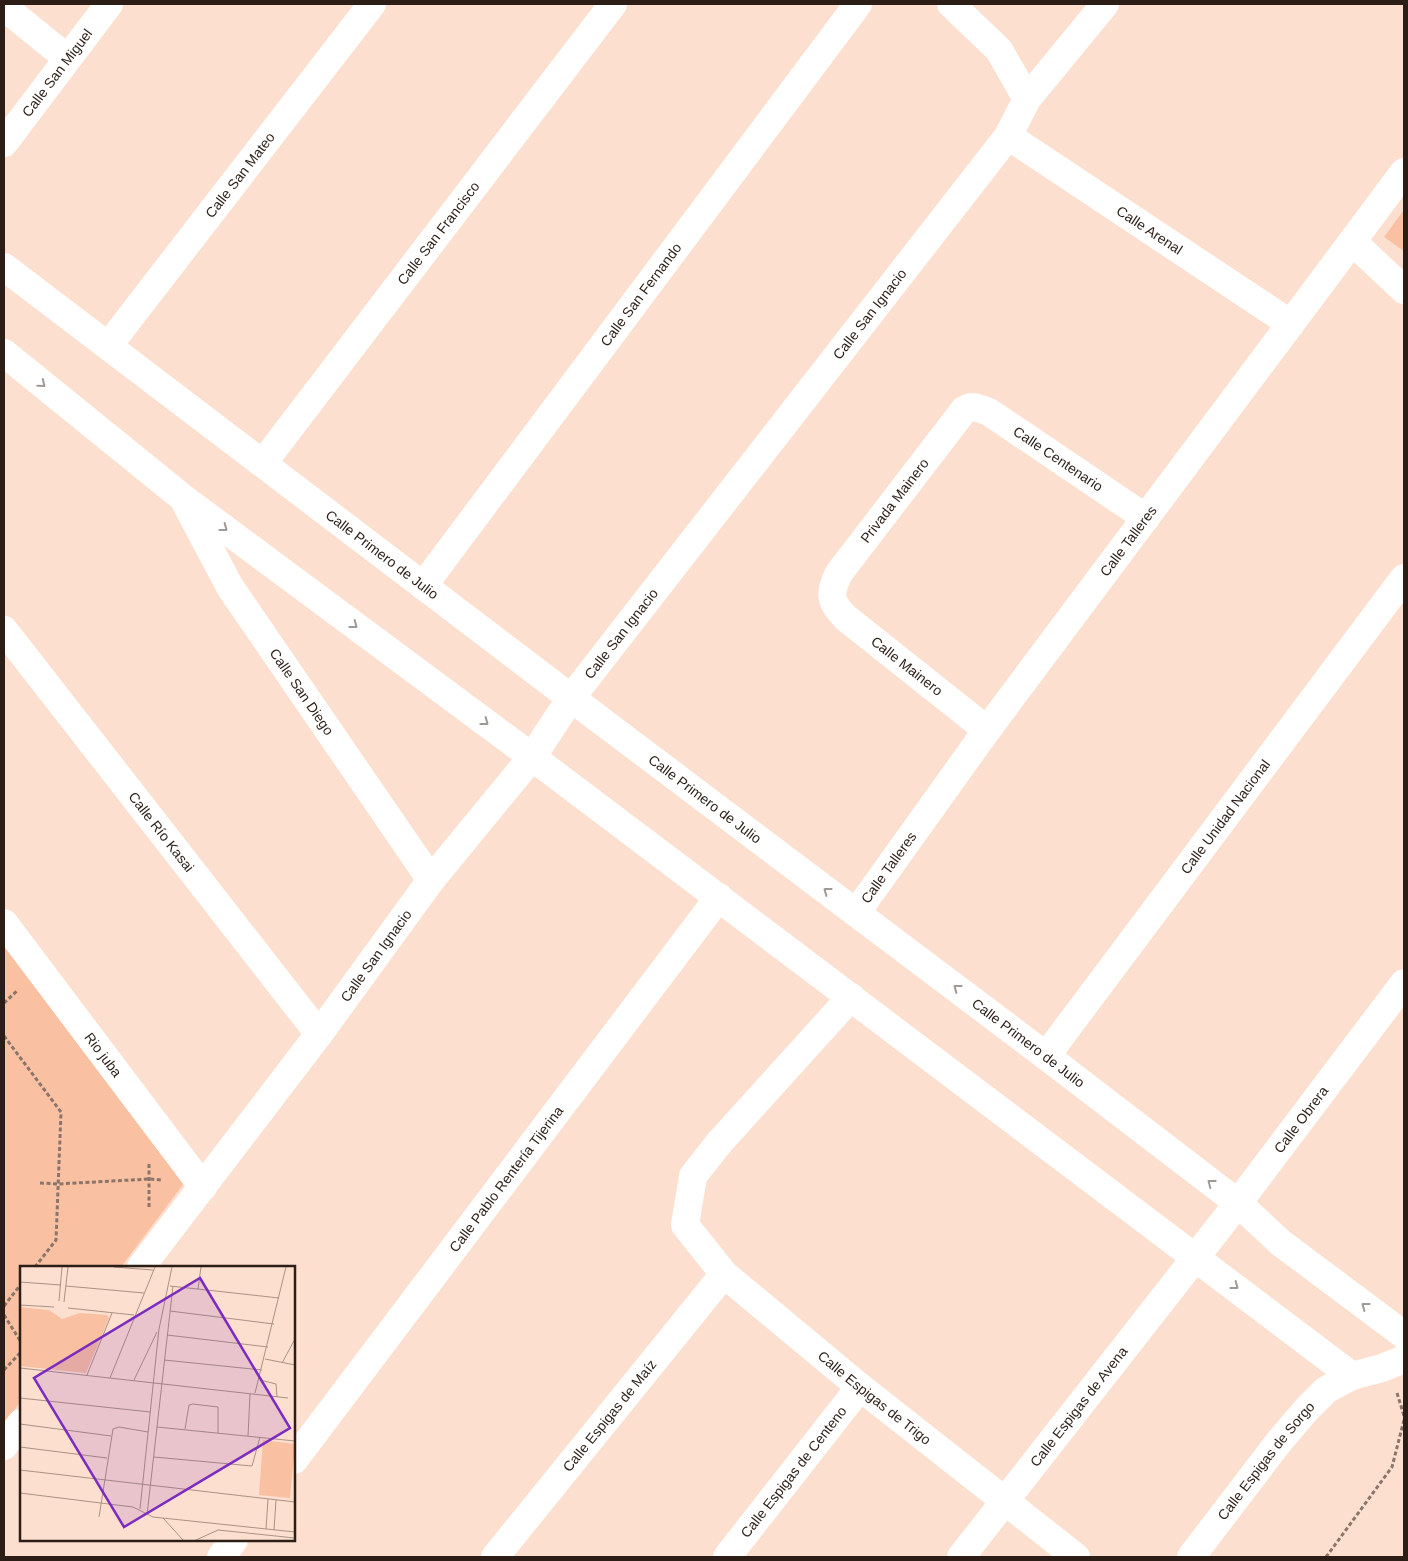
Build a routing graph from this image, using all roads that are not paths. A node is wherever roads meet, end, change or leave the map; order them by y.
1 (109, 4) edge
2 (372, 4) edge
3 (613, 4) edge
4 (858, 4) edge
5 (1105, 4) edge
6 (957, 6) edge
7 (4, 7) edge
8 (67, 58) junction
9 (1027, 99) junction
10 (1008, 136) junction
11 (4, 143) edge
12 (1404, 172) edge
13 (1353, 242) junction
14 (4, 266) edge
15 (1404, 290) edge
16 (1291, 324) junction
17 (108, 346) junction
18 (4, 354) edge
19 (968, 407) joint
20 (263, 463) junction
21 (183, 498) junction
22 (1146, 518) junction
23 (1404, 578) edge
24 (424, 586) junction
25 (832, 598) joint
26 (4, 630) edge
27 (571, 698) junction
28 (987, 730) junction
29 (532, 757) junction
30 (431, 880) junction
31 (719, 897) junction
32 (856, 913) junction
33 (4, 923) edge
34 (1404, 983) edge
35 (851, 997) junction
36 (319, 1034) junction
37 (1046, 1056) junction
38 (203, 1186) junction
39 (1238, 1203) junction
40 (1196, 1256) junction
41 (142, 1266) edge
42 (724, 1274) junction
43 (1404, 1335) edge
44 (1393, 1364) edge
45 (1352, 1376) junction
46 (860, 1387) junction
47 (20, 1424) edge
48 (4, 1446) edge
49 (295, 1459) edge
50 (1006, 1501) junction
51 (233, 1541) edge
52 (220, 1557) edge
53 (496, 1557) edge
54 (727, 1557) edge
55 (961, 1557) edge
56 (1076, 1557) edge
57 (1191, 1557) edge

1 - 8 street, Calle San Miguel
2 - 17 street, Calle San Mateo
3 - 20 street, Calle San Francisco
4 - 24 street, Calle San Fernando
5 - 9 street, Calle San Ignacio
6 - 9 street
7 - 8 street
8 - 11 street, Calle San Miguel
9 - 10 street, Calle San Ignacio
10 - 16 street, Calle Arenal
10 - 27 street, Calle San Ignacio
12 - 13 street, Calle Talleres
13 - 15 street
13 - 16 street, Calle Talleres
14 - 17 street, Calle Primero de Julio
16 - 22 street, Calle Talleres
17 - 20 street, Calle Primero de Julio
18 -> 21 street
19 - 22 street, Calle Centenario
19 - 25 street, Privada Mainero
20 - 24 street, Calle Primero de Julio
21 -> 29 street
21 - 30 street, Calle San Diego
22 - 28 street, Calle Talleres
23 - 37 street, Calle Unidad Nacional
24 - 27 street, Calle Primero de Julio
25 - 28 street, Calle Mainero
26 - 36 street, Calle Río Kasai
27 - 29 street, Calle San Ignacio
32 -> 27 street, Calle Primero de Julio
28 - 32 street, Calle Talleres
29 - 30 street, Calle San Ignacio
29 - 31 street
30 - 36 street, Calle San Ignacio
31 - 35 street
31 - 49 street, Calle Pablo Rentería Tijerina
37 -> 32 street, Calle Primero de Julio
33 - 38 street, Rio juba
34 - 39 street, Calle Obrera
35 - 40 street
35 - 42 street, Calle Espigas de Trigo
36 - 38 street, Calle San Ignacio
39 -> 37 street, Calle Primero de Julio
38 - 41 street, Calle San Ignacio
39 - 40 street, Calle Obrera
43 -> 39 street, Calle Primero de Julio
40 -> 45 street
40 - 50 street, Calle Espigas de Avena
42 - 46 street, Calle Espigas de Trigo
42 - 53 street, Calle Espigas de Maíz
44 - 45 street
45 - 57 street, Calle Espigas de Sorgo
46 - 50 street, Calle Espigas de Trigo
46 - 54 street, Calle Espigas de Centeno
47 - 48 street
50 - 55 street, Calle Espigas de Avena
50 - 56 street, Calle Espigas de Trigo
51 - 52 street

